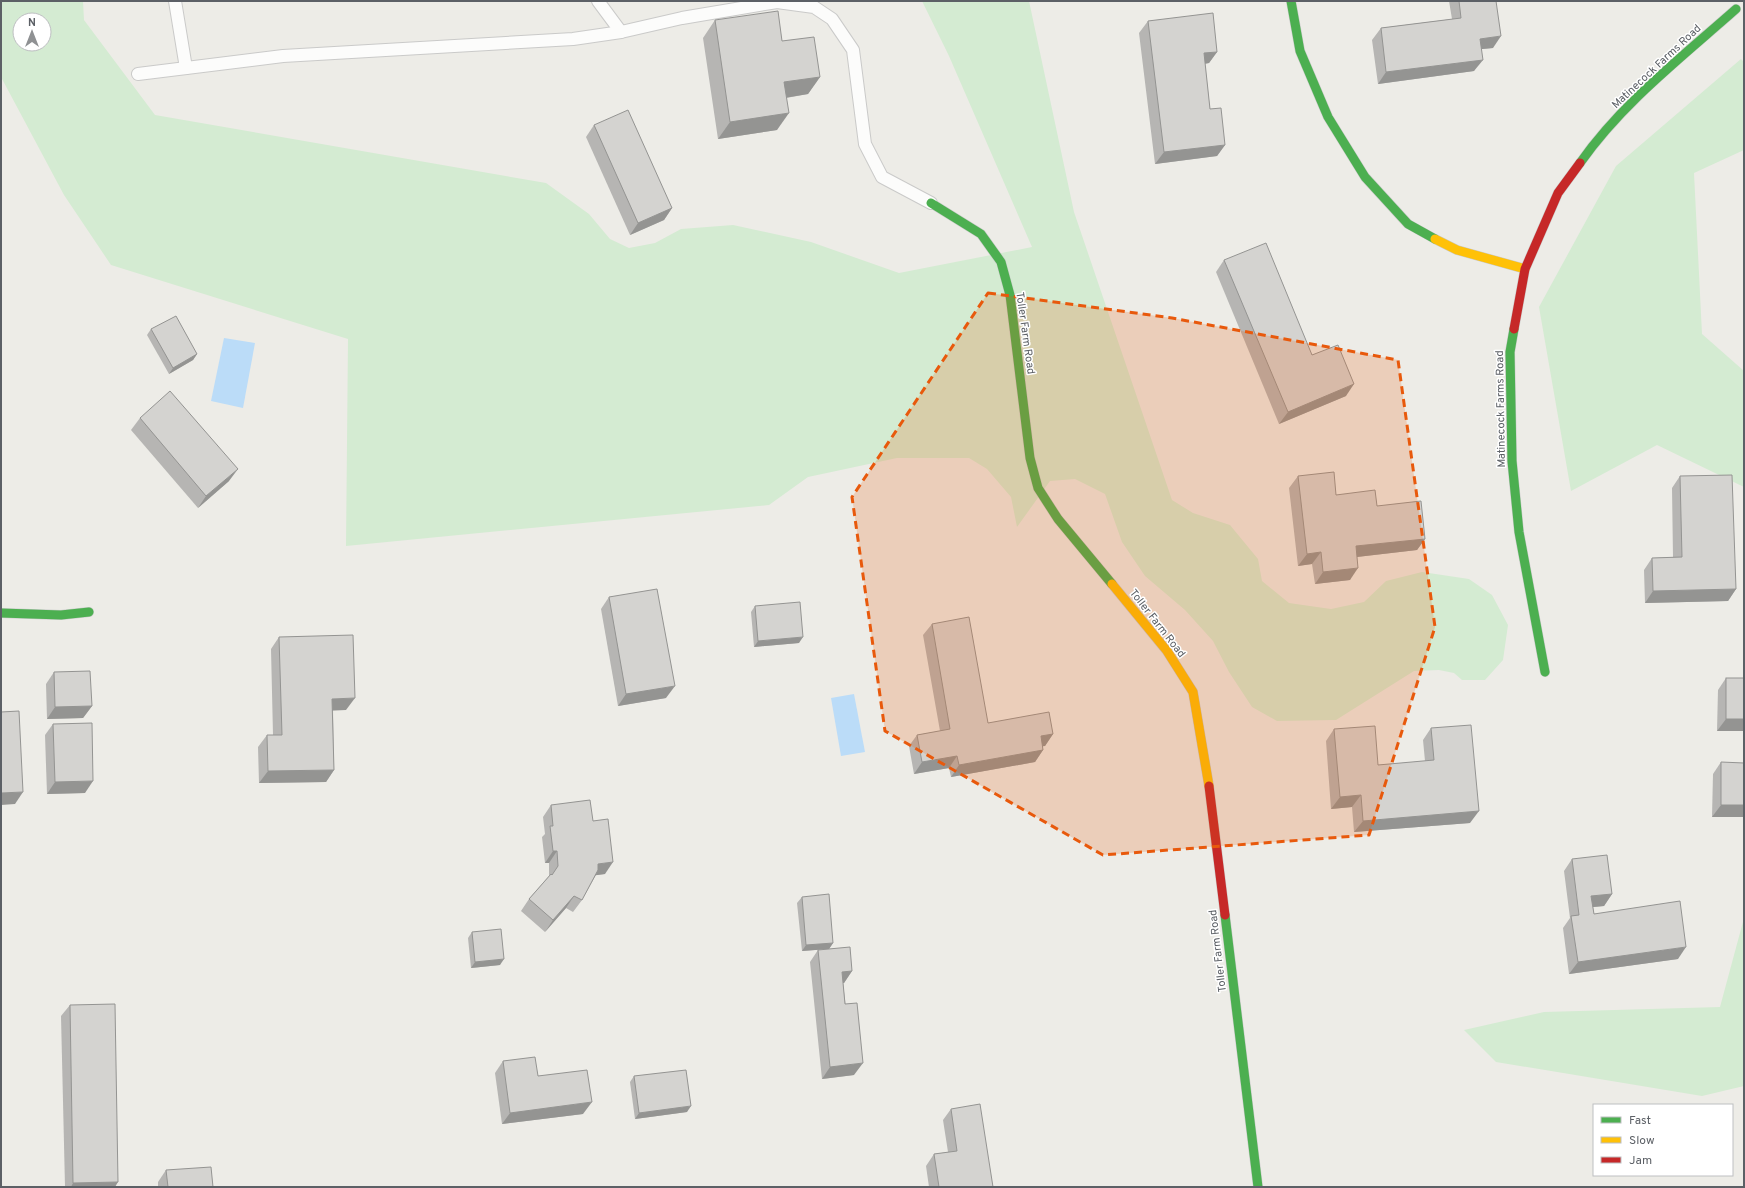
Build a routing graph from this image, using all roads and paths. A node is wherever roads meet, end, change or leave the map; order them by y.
1 (175, 1) edge
2 (598, 1) edge
3 (1291, 1) edge
4 (1736, 9) dead end
5 (621, 32) junction
6 (186, 68) junction
7 (138, 74) dead end
8 (931, 203) joint
9 (1525, 269) junction
10 (89, 612) dead end
11 (1, 613) edge
12 (1545, 672) dead end
13 (1258, 1187) edge

1 - 6 lane
2 - 5 lane
3 - 9 street
4 - 9 street, Matinecock Farms Road
5 - 6 lane
5 - 8 lane
6 - 7 lane
8 - 13 street, Toller Farm Road
9 - 12 street, Matinecock Farms Road
10 - 11 street

